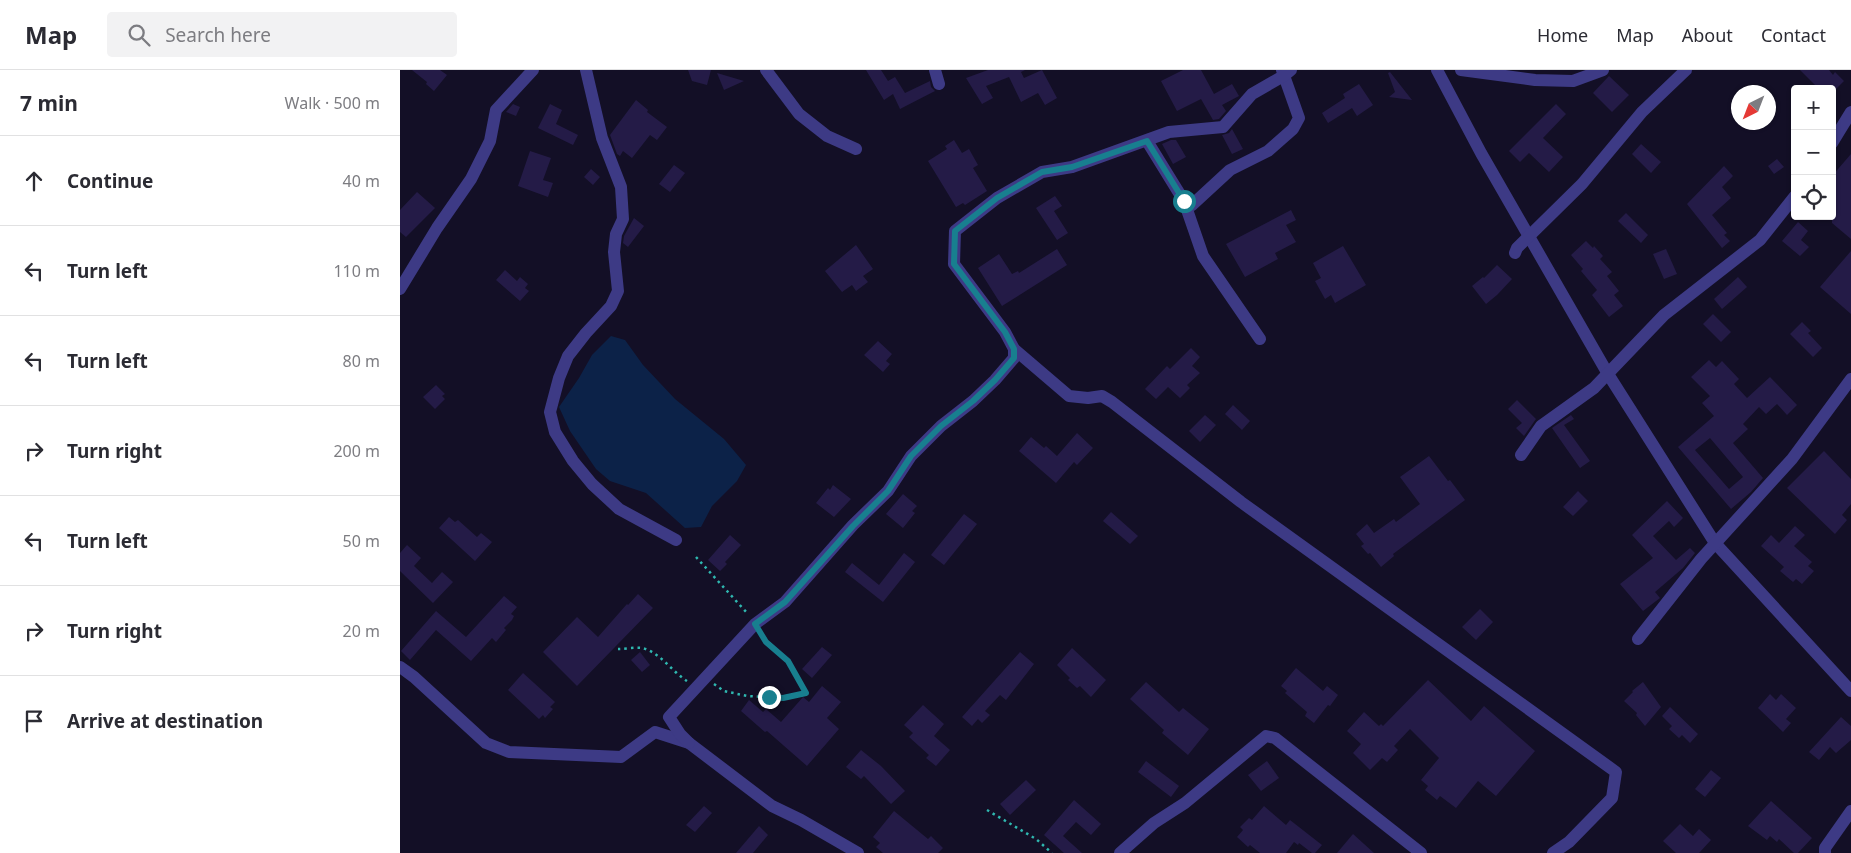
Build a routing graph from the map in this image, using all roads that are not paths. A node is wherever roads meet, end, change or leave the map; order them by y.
1 (533, 70) edge
2 (586, 70) edge
3 (766, 70) edge
4 (935, 70) edge
5 (1437, 70) edge
6 (1461, 70) edge
7 (1603, 70) edge
8 (1686, 70) edge
9 (1286, 72) edge
10 (939, 84) dead end
11 (1851, 112) edge
12 (1836, 136) edge
13 (1147, 141) junction
14 (856, 149) dead end
15 (1791, 201) edge
16 (1192, 205) dead end
17 (1528, 236) junction
18 (1515, 253) dead end
19 (400, 288) edge
20 (1260, 339) dead end
21 (1014, 349) junction
22 (1608, 374) junction
23 (1851, 379) edge
24 (1521, 455) dead end
25 (676, 540) dead end
26 (1715, 543) junction
27 (1638, 638) dead end
28 (400, 667) edge
29 (1851, 691) edge
30 (669, 717) junction
31 (655, 732) junction
32 (689, 743) junction
33 (1851, 811) edge
34 (858, 853) edge
35 (1120, 853) edge
36 (1421, 853) edge
37 (1553, 853) edge
38 (1825, 853) edge

1 - 19 street
2 - 25 street
3 - 14 street
4 - 10 street
5 - 17 street
6 - 7 street
8 - 17 street
9 - 13 street
9 - 16 street
11 - 12 street
13 - 20 street
13 - 21 street
15 - 22 street
17 - 18 street
17 - 22 street
21 - 30 street
21 - 37 street
22 - 24 street
22 - 26 street
23 - 26 street
26 - 27 street
26 - 29 street
28 - 31 street
30 - 31 street
30 - 32 street
31 - 32 street
32 - 34 street
33 - 38 street
35 - 36 street

